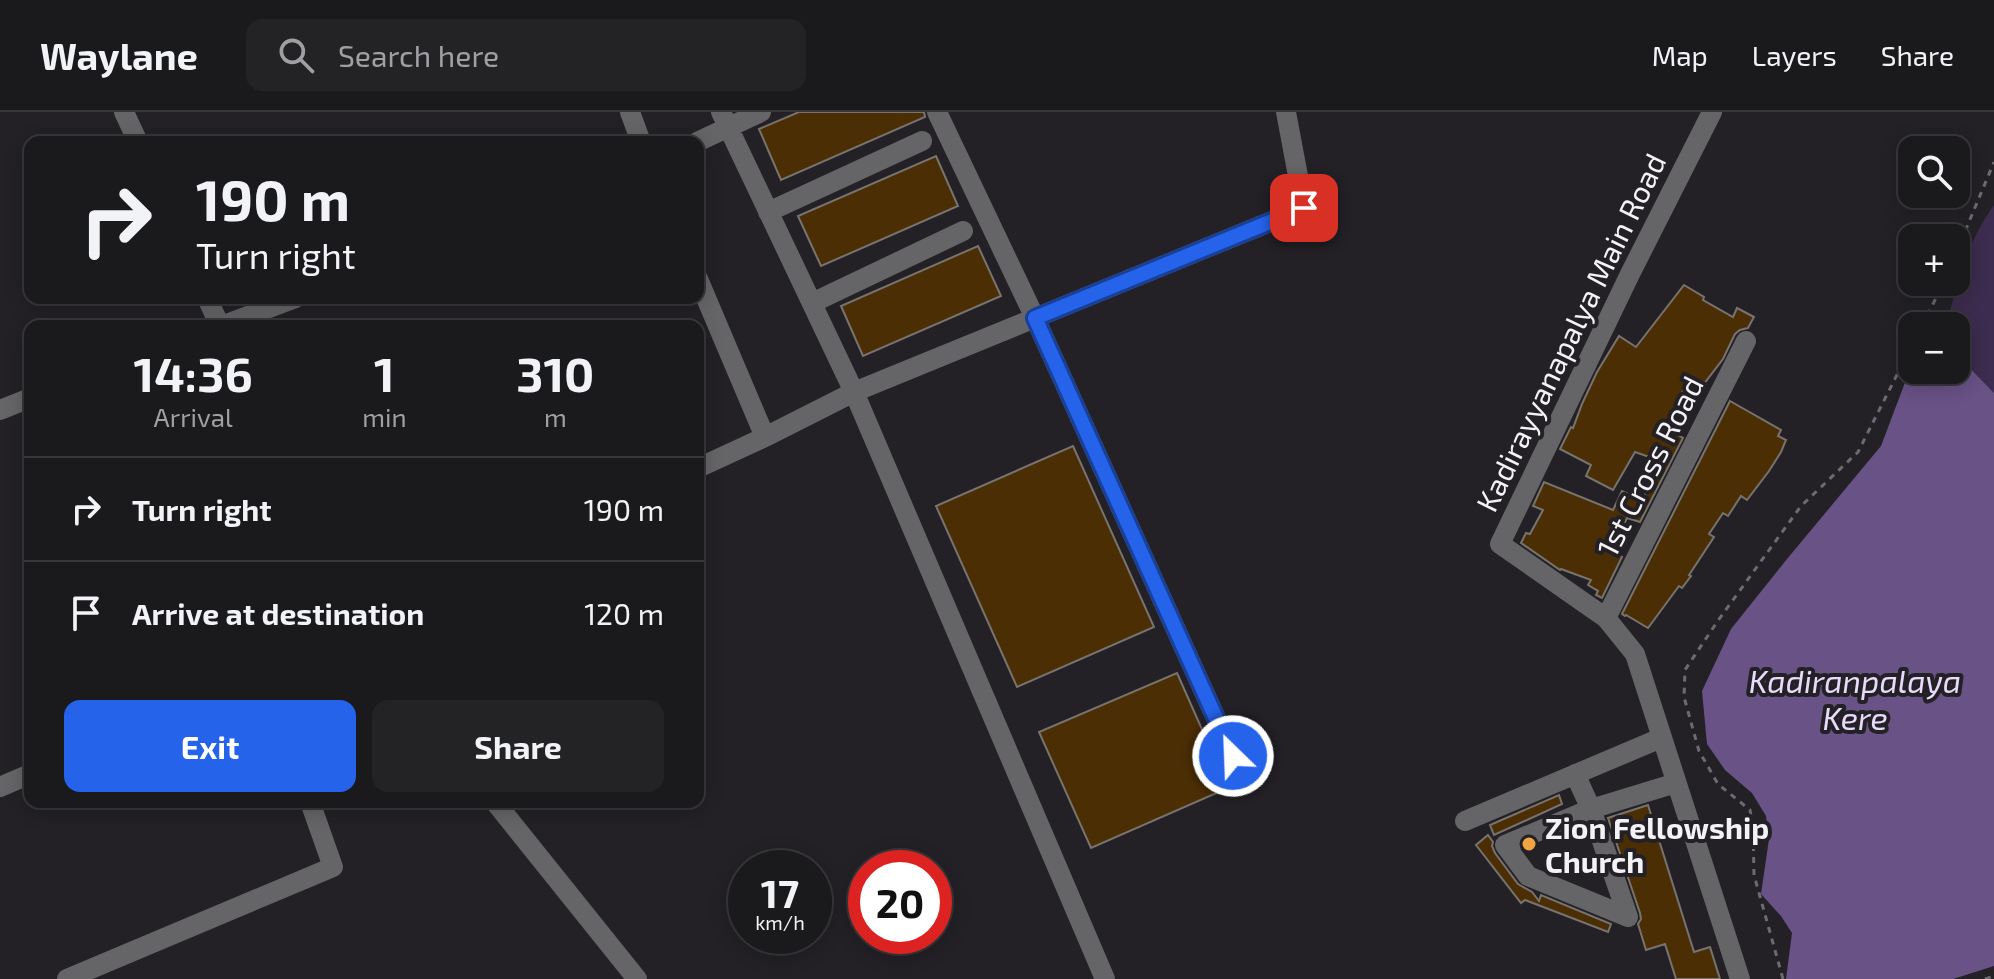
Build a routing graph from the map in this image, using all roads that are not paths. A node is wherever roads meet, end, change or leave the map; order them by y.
1 (124, 112) edge
2 (630, 112) edge
3 (761, 112) edge
4 (937, 112) edge
5 (1286, 112) edge
6 (1712, 112) edge
7 (725, 120) edge
8 (135, 136) edge
9 (639, 136) edge
10 (704, 136) edge
11 (922, 141) dead end
12 (768, 212) junction
13 (963, 231) dead end
14 (704, 293) edge
15 (812, 303) junction
16 (280, 304) edge
17 (1035, 318) junction
18 (236, 320) edge
19 (1746, 341) dead end
20 (854, 392) junction
21 (24, 400) edge
22 (0, 410) edge
23 (765, 437) junction
24 (704, 465) edge
25 (1606, 618) junction
26 (1661, 738) junction
27 (1233, 756) dead end
28 (1575, 774) junction
29 (24, 777) edge
30 (1676, 783) junction
31 (0, 787) edge
32 (312, 808) edge
33 (500, 808) edge
34 (1591, 809) junction
35 (1465, 821) dead end
36 (67, 979) edge
37 (637, 979) edge
38 (1105, 979) edge
39 (1740, 979) edge

1 - 8 street
2 - 9 street
3 - 7 street
4 - 17 street
5 - 17 street
6 - 25 street, Kadirayyanapalya Main Road
7 - 10 street
7 - 12 street
11 - 12 street
12 - 15 street
13 - 15 street
14 - 23 street
15 - 20 street
16 - 18 street
17 - 20 street
17 - 27 street
19 - 25 street, 1st Cross Road
20 - 23 street
20 - 38 street
21 - 22 street
23 - 24 street
25 - 26 street, Kadirayyanapalya Main Road
26 - 28 street
26 - 30 street, Kadirayyanapalya Main Road
28 - 34 street
28 - 35 street
29 - 31 street
30 - 34 street
30 - 39 street, Kadirayyanapalya Main Road
32 - 36 street
33 - 37 street
34 - 34 street

